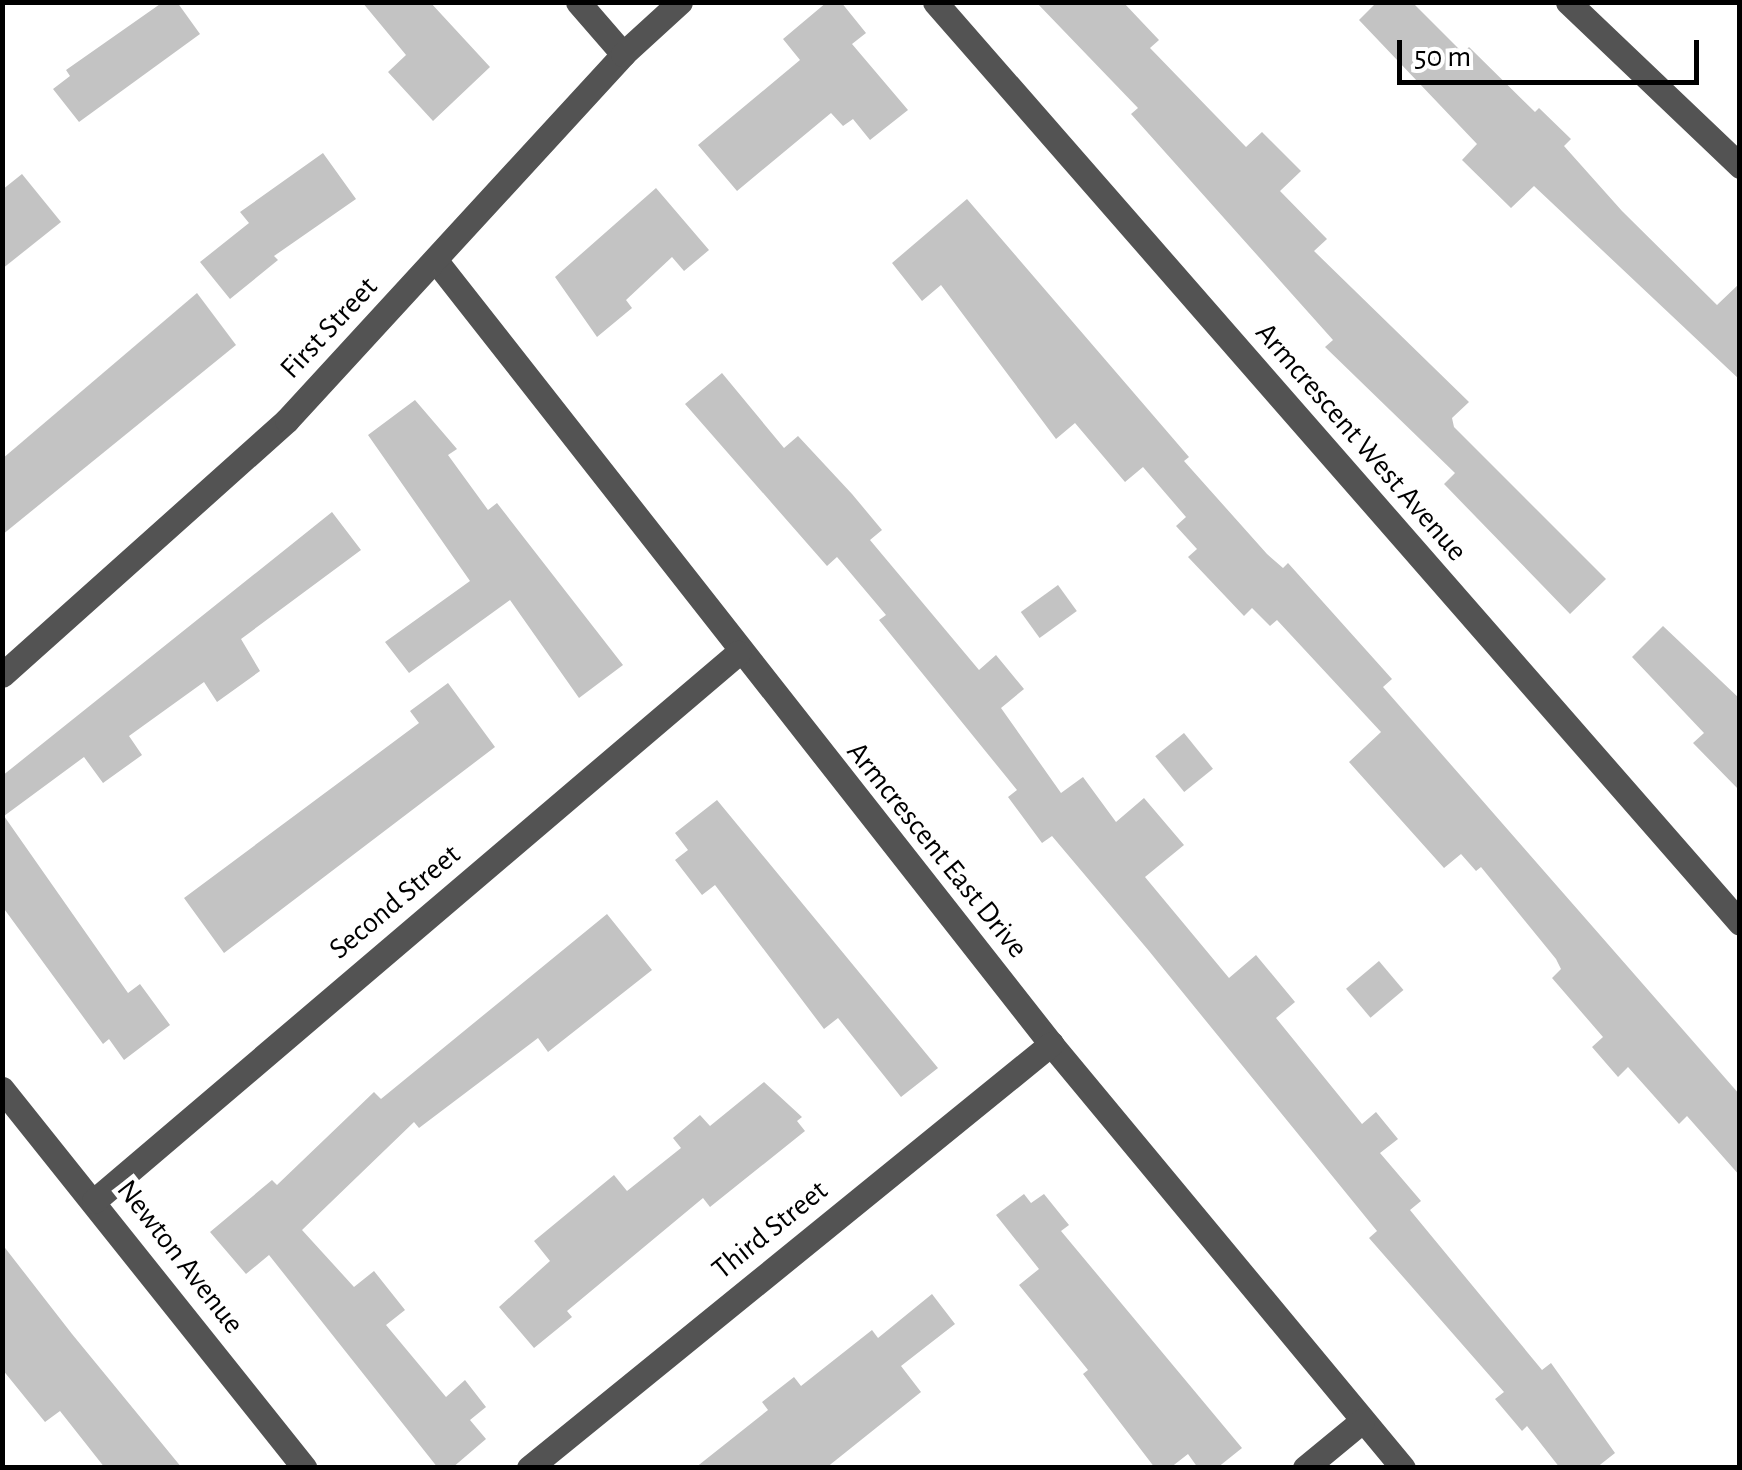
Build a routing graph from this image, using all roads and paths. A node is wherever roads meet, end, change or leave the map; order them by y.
1 (578, 2) edge
2 (680, 2) edge
3 (935, 2) edge
4 (1568, 2) edge
5 (623, 54) junction
6 (1740, 166) edge
7 (436, 261) junction
8 (738, 653) junction
9 (2, 675) edge
10 (1740, 923) edge
11 (1051, 1044) junction
12 (2, 1089) edge
13 (94, 1201) junction
14 (1362, 1421) junction
15 (305, 1468) edge
16 (529, 1468) edge
17 (1305, 1468) edge
18 (1403, 1468) edge

1 - 5 street
2 - 5 street, First Street
3 - 10 street, Armcrescent West Avenue
4 - 6 street
5 - 7 street, First Street
7 - 8 street, Armcrescent East Drive
7 - 9 street, First Street
8 - 11 street, Armcrescent East Drive
8 - 13 street, Second Street
11 - 14 street, Armcrescent East Drive
11 - 16 street, Third Street
12 - 13 street, Newton Avenue
13 - 15 street, Newton Avenue
14 - 17 street
14 - 18 street, Armcrescent East Drive

